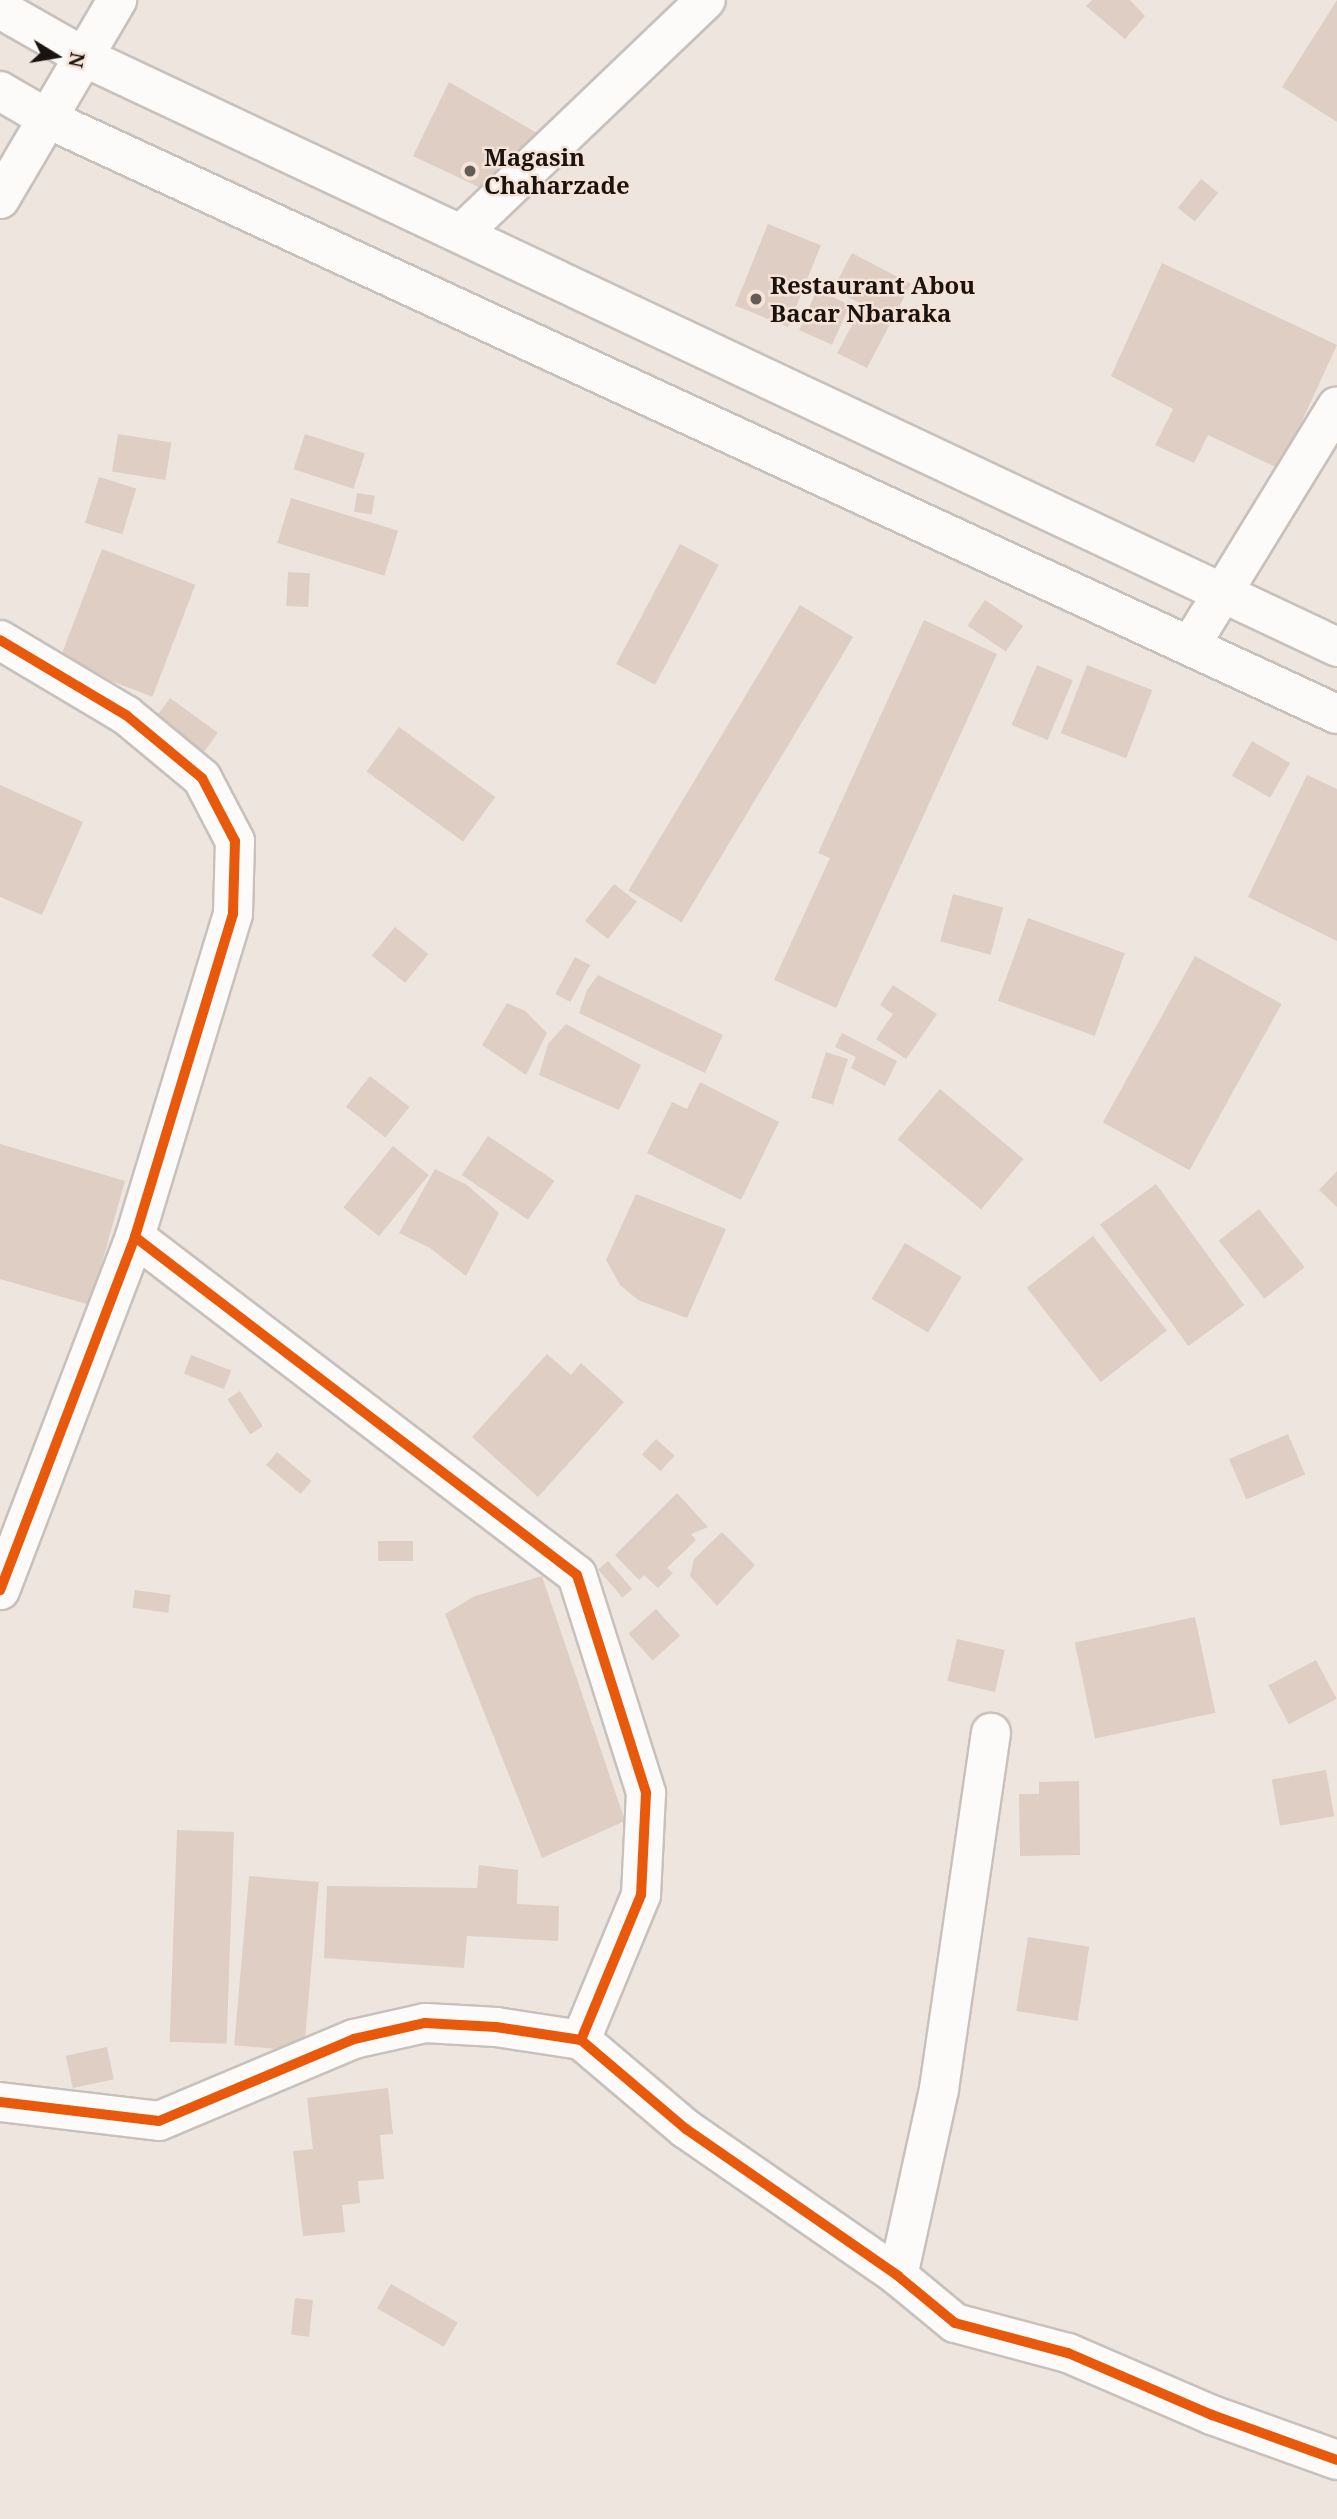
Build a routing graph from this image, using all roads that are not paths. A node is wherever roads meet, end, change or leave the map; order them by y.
1 (117, 0) edge
2 (706, 0) edge
3 (0, 9) edge
4 (84, 57) junction
5 (0, 91) edge
6 (50, 120) junction
7 (0, 199) edge
8 (462, 233) junction
9 (1337, 406) edge
10 (1224, 592) junction
11 (0, 640) edge
12 (1190, 646) junction
13 (1337, 647) edge
14 (1337, 714) edge
15 (135, 1237) junction
16 (0, 1590) edge
17 (991, 1733) dead end
18 (581, 2040) junction
19 (0, 2102) edge
20 (898, 2276) junction
21 (1337, 2460) edge

1 - 4 street
2 - 8 street
3 - 4 street
4 - 6 street
4 - 8 street
5 - 6 street
6 - 7 street
6 - 12 street
8 - 10 street
9 - 10 street
10 - 12 street
10 - 13 street
11 - 15 street
12 - 14 street
15 - 16 street
15 - 18 street
17 - 20 street
18 - 19 street
18 - 20 street
20 - 21 street

